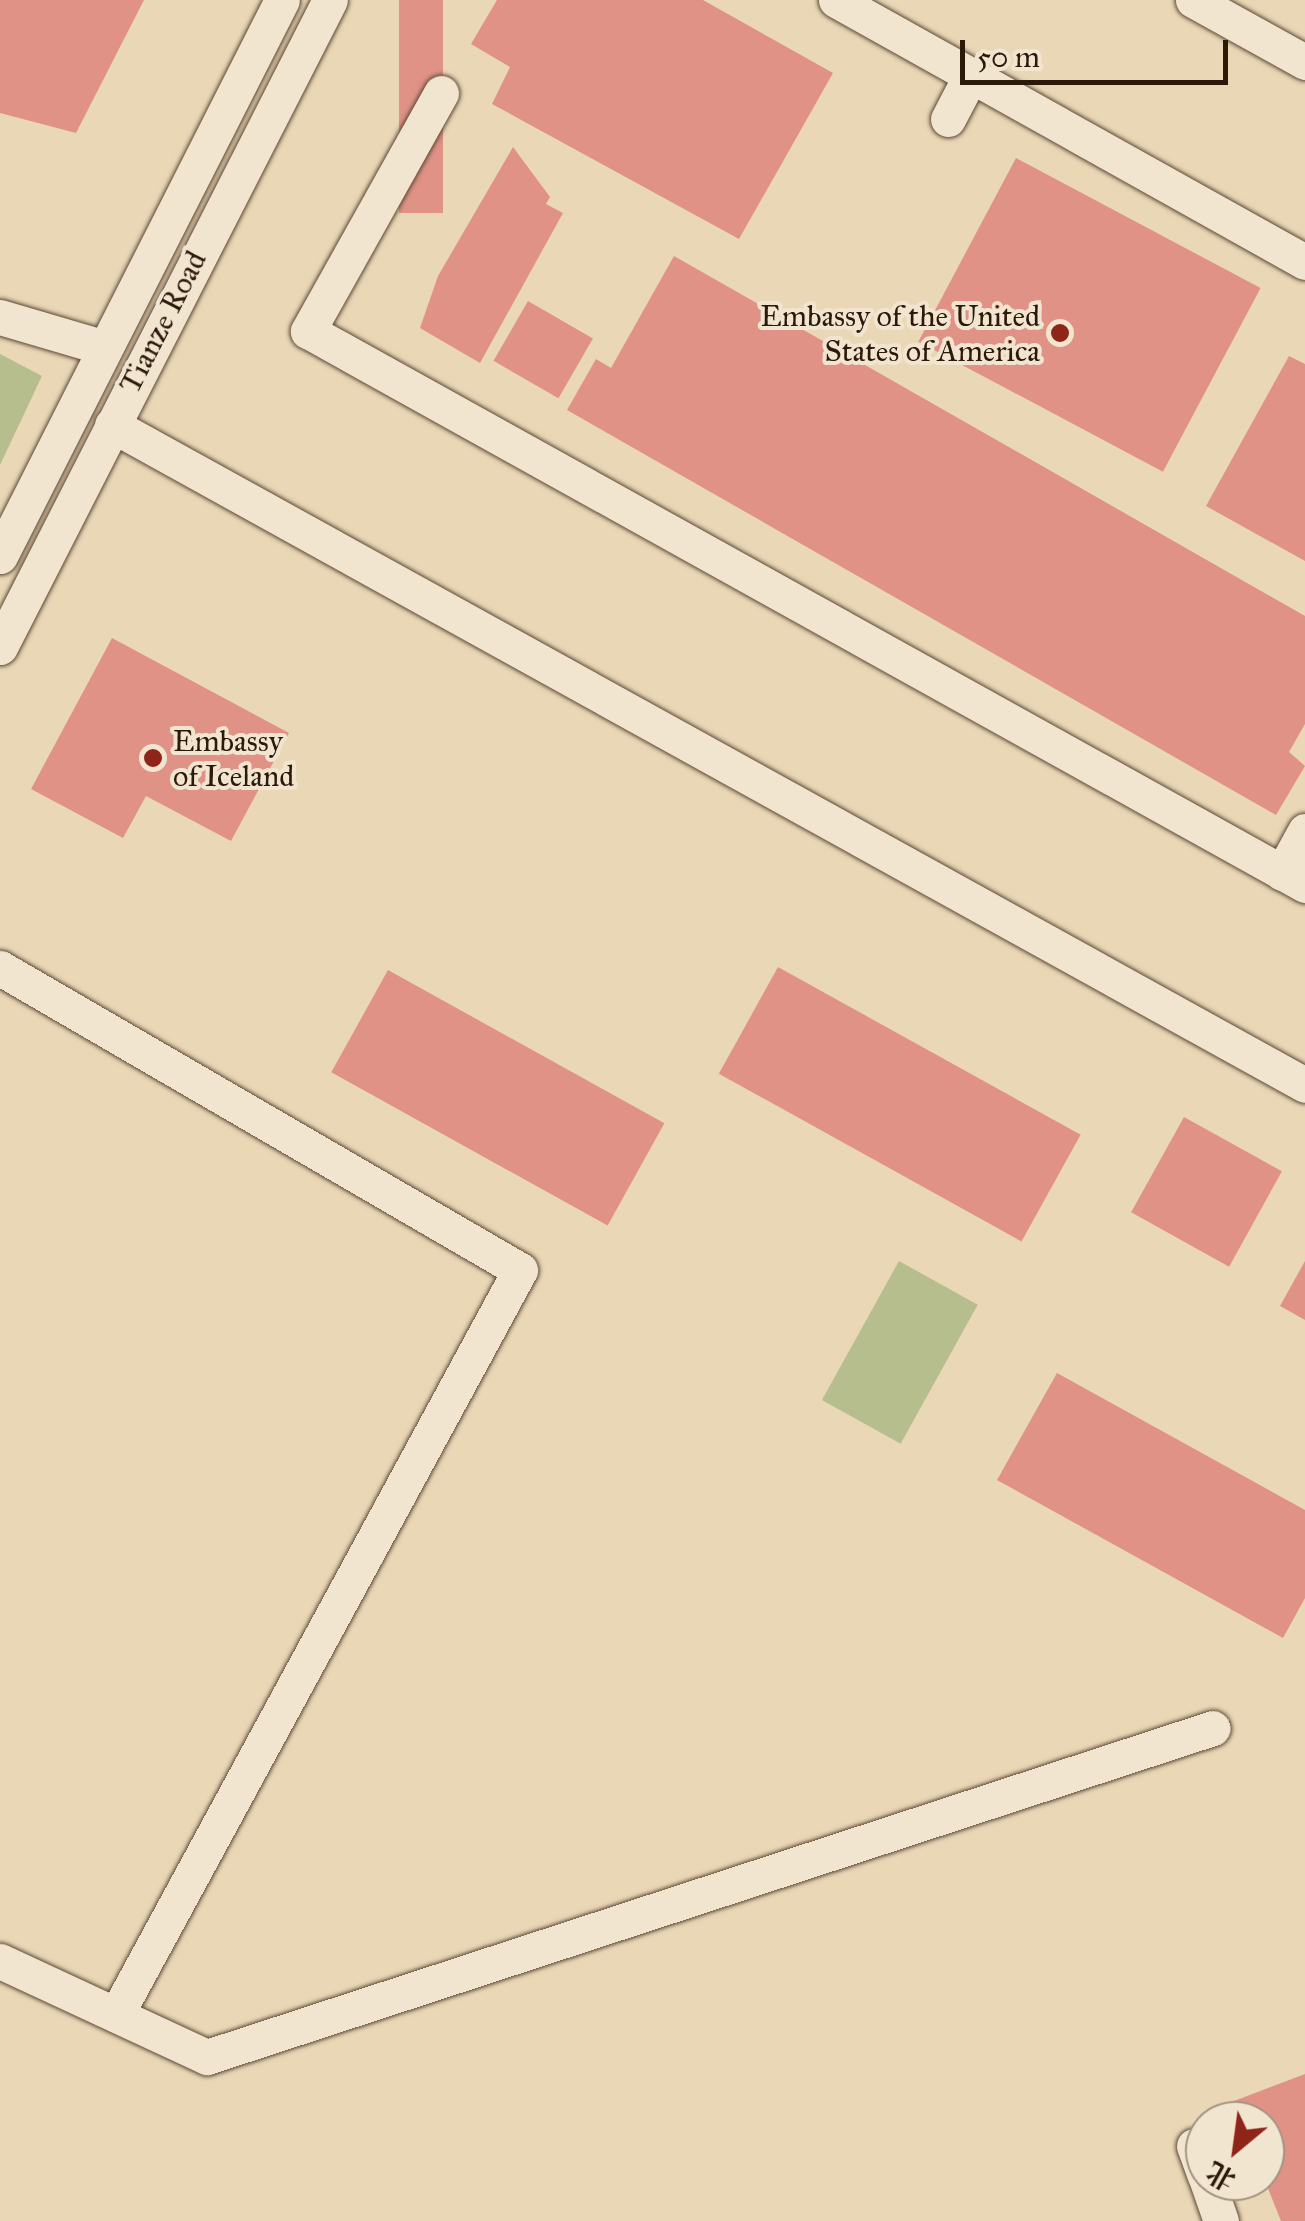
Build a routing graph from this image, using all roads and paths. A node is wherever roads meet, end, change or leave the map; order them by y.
1 (282, 0) edge
2 (330, 0) edge
3 (836, 0) edge
4 (1193, 0) edge
5 (1305, 62) edge
6 (971, 76) junction
7 (441, 93) dead end
8 (948, 118) dead end
9 (1305, 262) edge
10 (0, 317) edge
11 (105, 348) junction
12 (112, 425) junction
13 (0, 556) edge
14 (0, 646) edge
15 (1305, 831) edge
16 (1294, 879) edge
17 (0, 968) edge
18 (1305, 1085) edge
19 (1214, 1728) dead end
20 (0, 1961) edge
21 (116, 2016) junction

1 - 11 street, Tianze Road
2 - 12 street, Tianze Road
3 - 6 street
4 - 5 street
6 - 8 street
6 - 9 street
7 - 16 street
10 - 11 street
11 - 13 street, Tianze Road
12 - 14 street, Tianze Road
12 - 18 street
15 - 16 street
17 - 21 street
19 - 21 street
20 - 21 street

